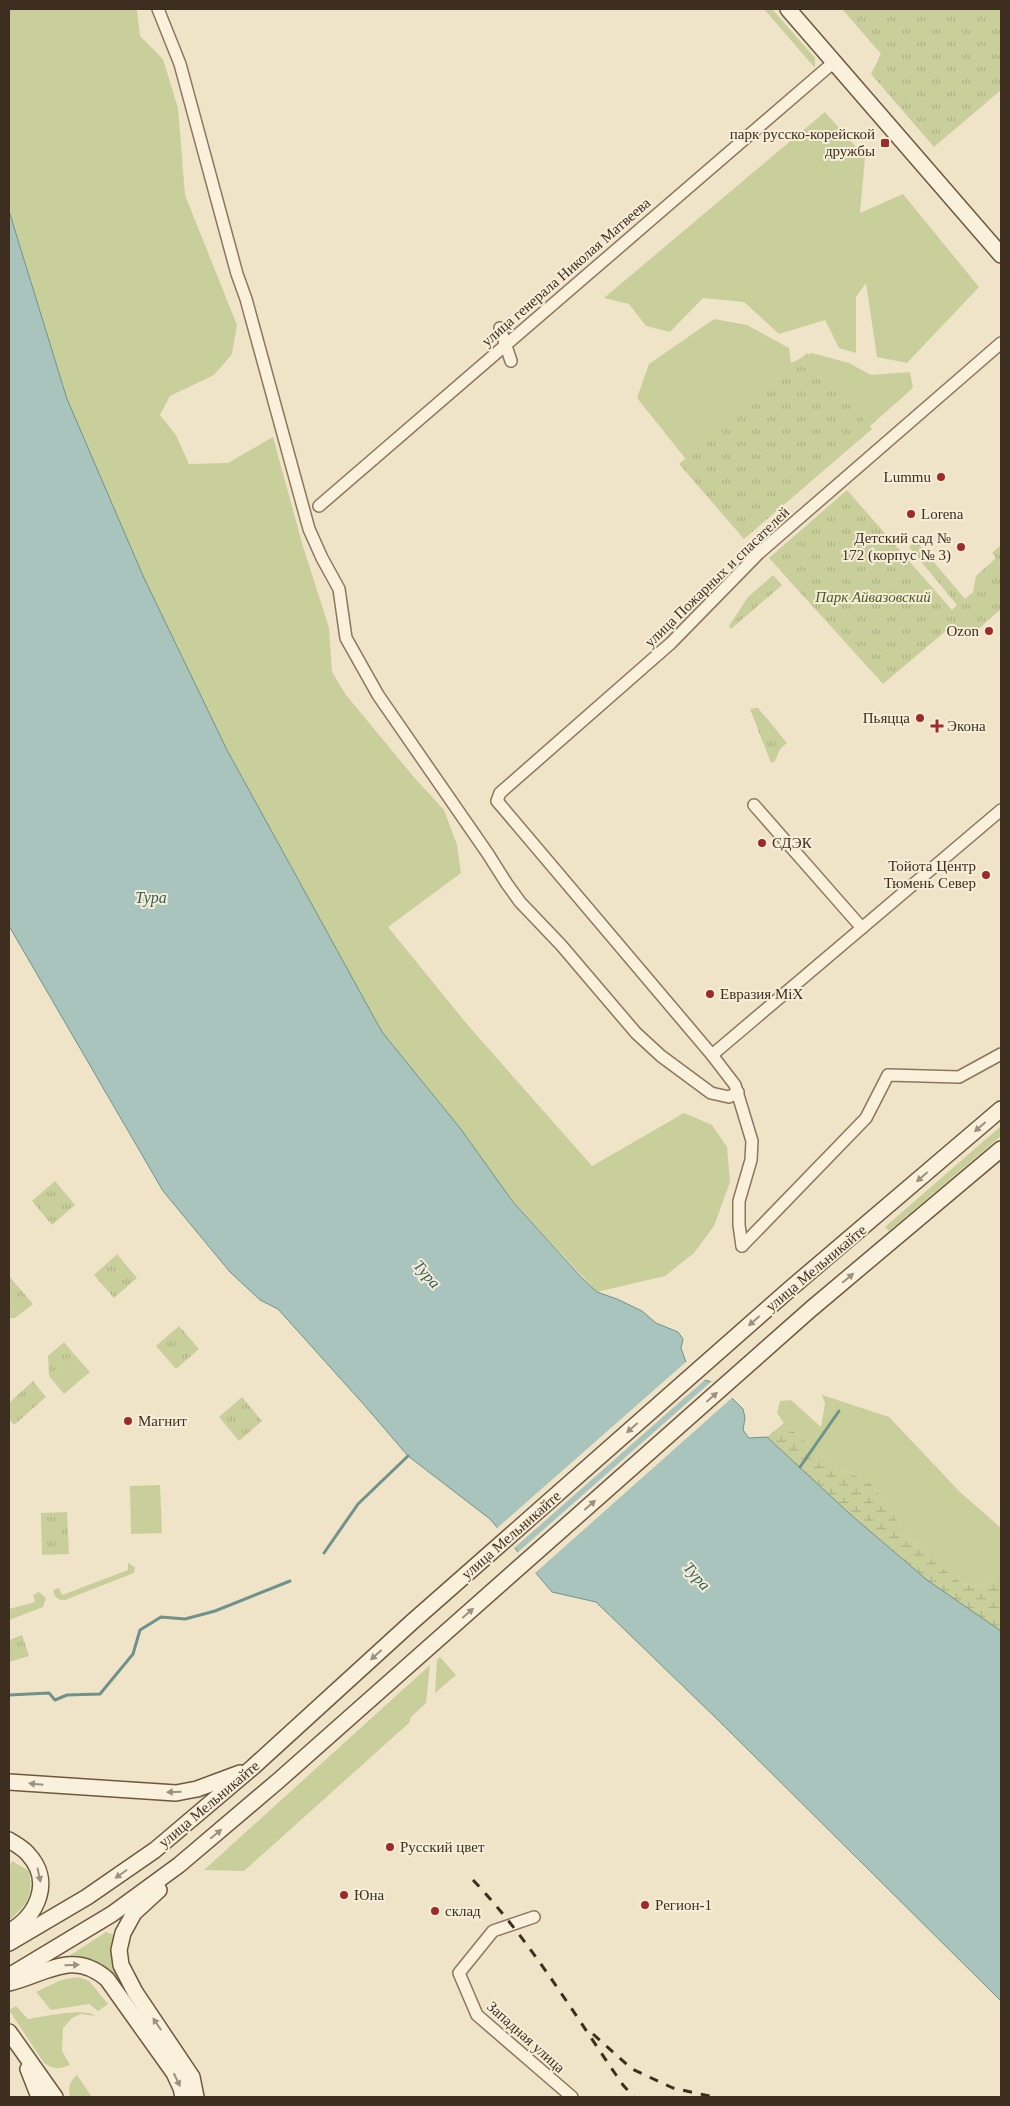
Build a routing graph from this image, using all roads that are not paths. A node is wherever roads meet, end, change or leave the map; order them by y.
1 (158, 9) edge
2 (788, 9) edge
3 (834, 62) junction
4 (1001, 255) edge
5 (500, 328) dead end
6 (1001, 343) edge
7 (506, 344) junction
8 (511, 361) dead end
9 (319, 506) dead end
10 (754, 805) dead end
11 (1001, 810) edge
12 (862, 928) junction
13 (1001, 1054) edge
14 (712, 1055) junction
15 (738, 1092) junction
16 (1001, 1109) edge
17 (1001, 1148) edge
18 (253, 1767) junction
19 (9, 1782) edge
20 (9, 1840) edge
21 (179, 1865) junction
22 (534, 1916) dead end
23 (9, 1932) edge
24 (9, 1943) edge
25 (18, 1975) edge
26 (9, 1983) edge
27 (9, 2032) edge
28 (21, 2049) junction
29 (39, 2097) edge
30 (55, 2097) edge
31 (183, 2097) edge
32 (196, 2097) edge
33 (572, 2097) edge

1 - 15 street
2 - 3 main road
3 - 4 main road
3 - 7 street, улица генерала Николая Матвеева
5 - 7 street
6 - 14 street, улица Пожарных и спасателей
7 - 8 street
7 - 9 street, улица генерала Николая Матвеева
10 - 12 street
11 - 12 street
12 - 14 street
13 - 15 street
14 - 15 street
16 -> 18 main road, улица Мельникайте
21 -> 17 main road, улица Мельникайте
18 -> 19 main road
18 -> 24 main road, улица Мельникайте
20 -> 23 main road
21 - 25 main road, улица Мельникайте
32 -> 21 main road
22 - 33 street, Западная улица
25 - 26 main road
25 -> 31 main road
27 - 28 main road
28 - 29 main road
28 - 30 main road

